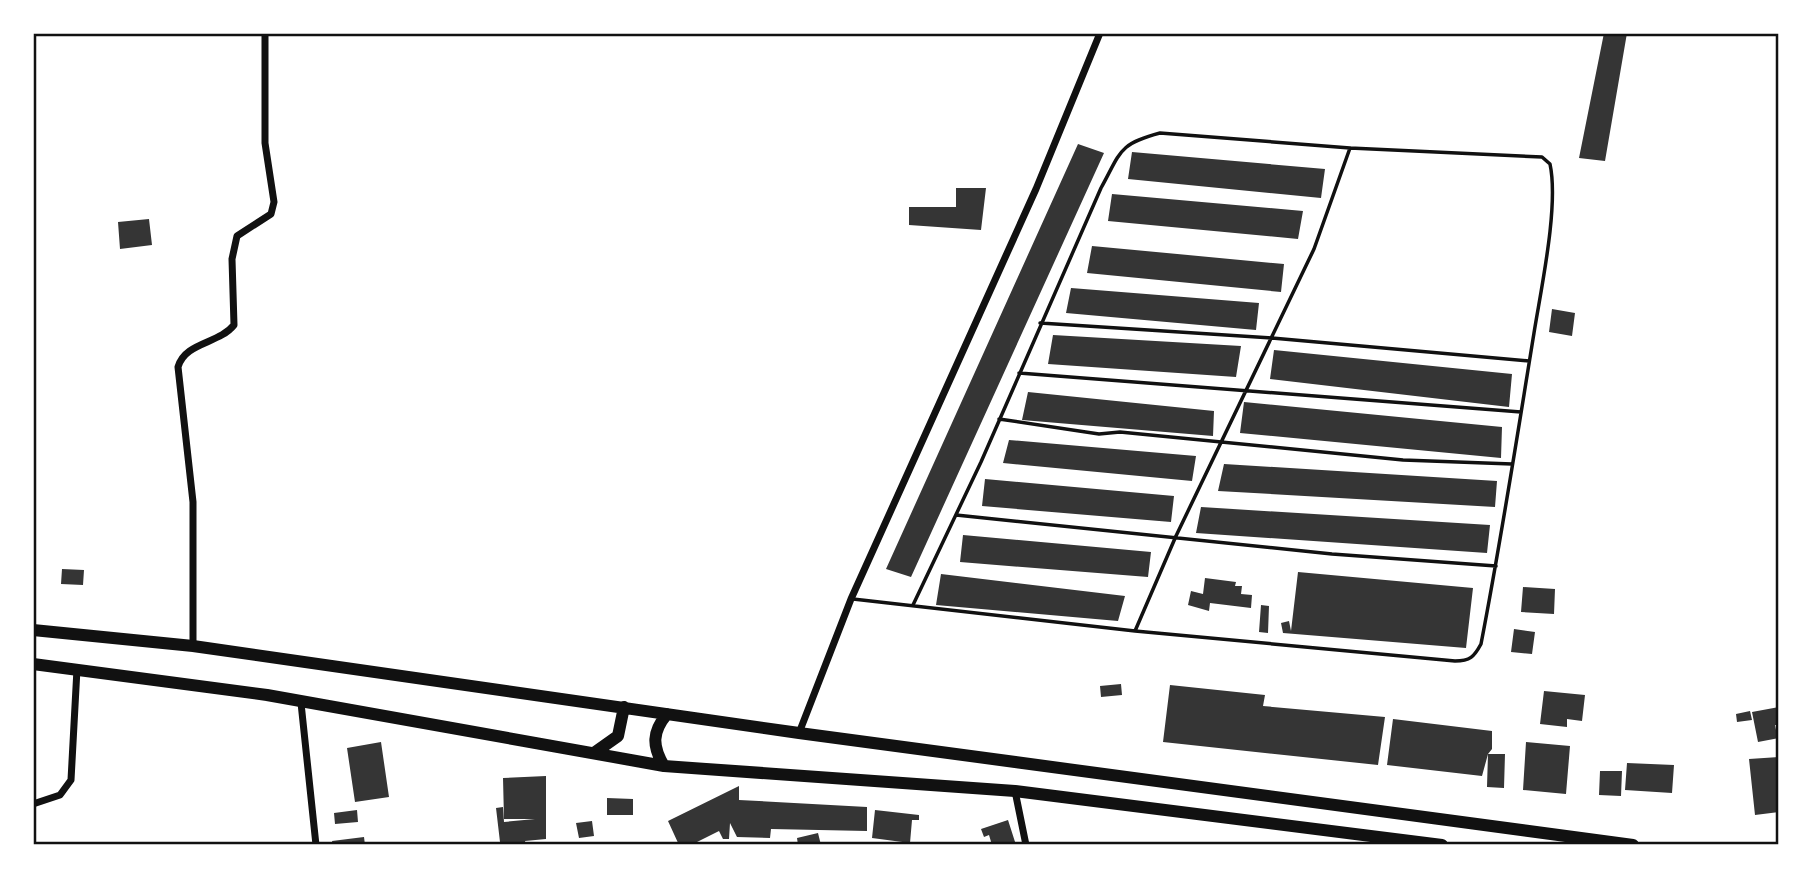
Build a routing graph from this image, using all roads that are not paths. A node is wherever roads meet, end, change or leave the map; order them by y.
1 (265, 33) edge
2 (1100, 33) edge
3 (1350, 148) junction
4 (1040, 323) junction
5 (1272, 338) junction
6 (1530, 360) junction
7 (1018, 373) junction
8 (1244, 390) junction
9 (1521, 412) junction
10 (999, 419) junction
11 (1220, 444) junction
12 (1513, 464) junction
13 (956, 515) junction
14 (1176, 536) junction
15 (1496, 566) junction
16 (851, 598) junction
17 (914, 605) junction
18 (33, 630) edge
19 (1135, 631) junction
20 (193, 646) junction
21 (33, 664) edge
22 (77, 669) junction
23 (301, 703) junction
24 (624, 707) junction
25 (667, 714) junction
26 (799, 733) junction
27 (594, 754) junction
28 (664, 765) junction
29 (1015, 791) junction
30 (33, 804) edge
31 (316, 845) edge
32 (1026, 845) edge
33 (1443, 845) edge
34 (1633, 845) edge

1 - 20 street
2 - 16 street
3 - 4 lane
3 - 5 lane
3 - 6 lane
4 - 5 lane
4 - 7 lane
5 - 6 lane
5 - 8 lane
6 - 9 lane
7 - 8 lane
7 - 10 lane
8 - 9 lane
8 - 11 lane
9 - 12 lane
10 - 11 lane
10 - 13 lane
11 - 12 lane
11 - 14 lane
12 - 15 lane
13 - 14 lane
13 - 17 lane
14 - 15 lane
14 - 19 lane
15 - 19 lane
16 - 17 lane
16 - 26 street
17 - 19 lane
18 - 20 highway
20 - 24 highway
21 - 22 highway
22 - 23 highway
22 - 30 street
23 - 27 highway
23 - 31 street
24 - 25 highway
24 - 27 highway
25 - 26 highway
25 - 28 highway
26 - 34 highway
27 - 28 highway
28 - 29 highway
29 - 32 street
29 - 33 highway

